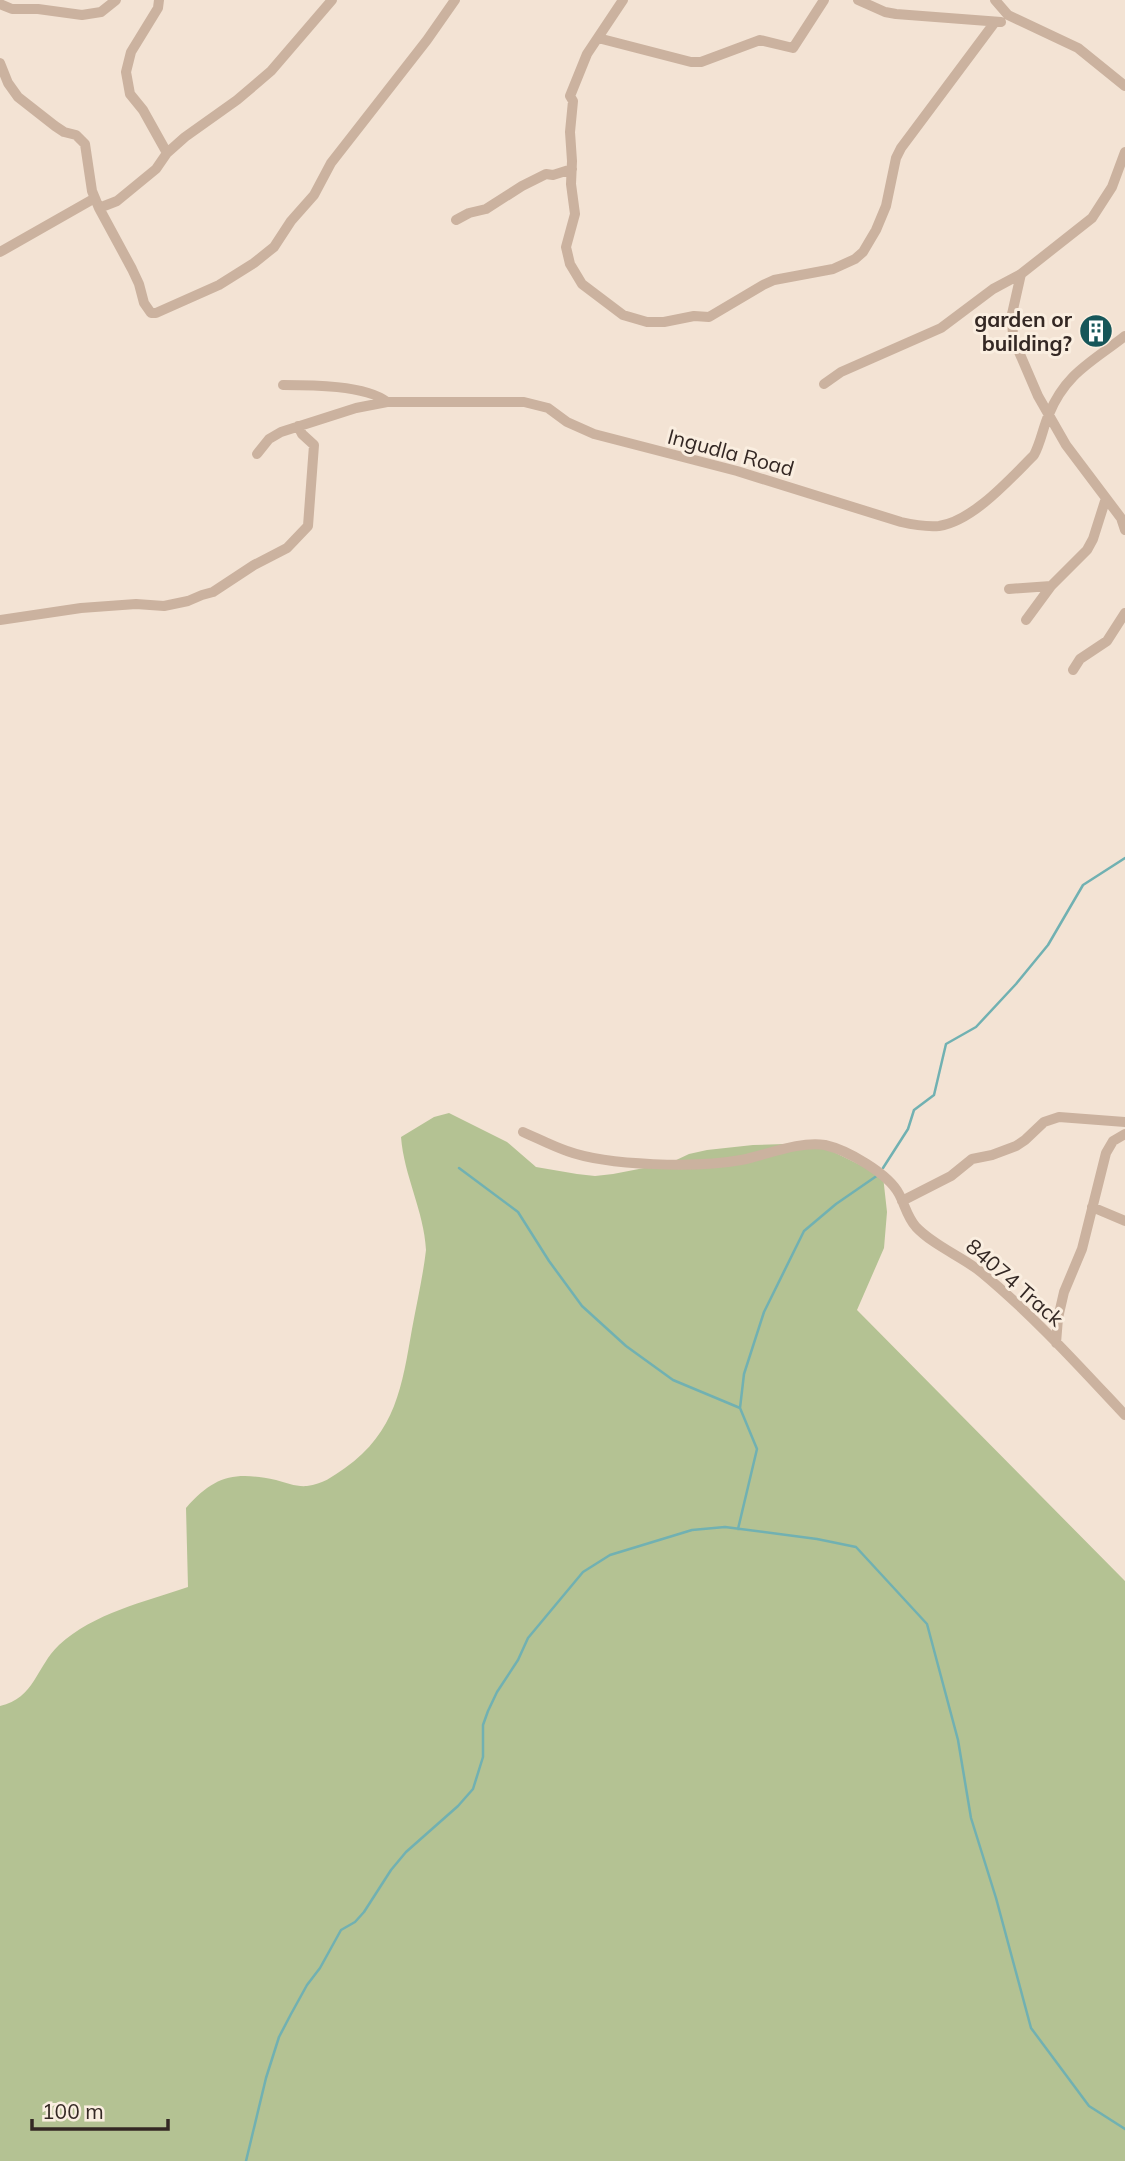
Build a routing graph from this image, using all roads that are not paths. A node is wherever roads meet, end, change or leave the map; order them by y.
1 (116, 0) edge
2 (159, 0) edge
3 (332, 0) edge
4 (455, 0) edge
5 (623, 0) edge
6 (824, 0) edge
7 (859, 0) edge
8 (995, 0) edge
9 (0, 4) edge
10 (1008, 15) junction
11 (995, 22) junction
12 (598, 38) junction
13 (0, 64) edge
14 (1125, 86) edge
15 (1125, 152) edge
16 (167, 153) junction
17 (572, 169) junction
18 (97, 203) junction
19 (456, 220) dead end
20 (0, 252) edge
21 (1021, 274) junction
22 (1125, 336) edge
23 (824, 384) dead end
24 (283, 385) dead end
25 (387, 402) junction
26 (1048, 415) junction
27 (298, 426) junction
28 (257, 454) dead end
29 (1106, 498) junction
30 (1125, 530) edge
31 (1051, 586) junction
32 (1009, 589) dead end
33 (1125, 613) edge
34 (0, 620) edge
35 (1026, 620) dead end
36 (1073, 670) dead end
37 (1125, 1122) edge
38 (523, 1132) dead end
39 (1125, 1134) edge
40 (902, 1201) junction
41 (1092, 1208) junction
42 (1125, 1221) edge
43 (1056, 1343) junction
44 (1125, 1415) edge

1 - 9 street
2 - 16 street
3 - 16 street
4 - 18 street
5 - 12 street
6 - 12 street
7 - 11 street
8 - 10 street
10 - 11 street
10 - 14 street
11 - 17 street
12 - 17 street
13 - 18 street
15 - 21 street
16 - 18 street
17 - 19 street
18 - 20 street
21 - 23 street
21 - 26 street
22 - 26 street, Ingudla Road
24 - 25 street
25 - 26 street, Ingudla Road
25 - 27 street, Ingudla Road
26 - 29 street
27 - 28 street, Ingudla Road
27 - 34 street
29 - 30 street
29 - 31 street
31 - 32 street
31 - 35 street
33 - 36 street
37 - 40 street
38 - 40 street, 84074 Track
39 - 41 street
40 - 43 street, 84074 Track
41 - 42 street
41 - 43 street
43 - 44 street, 84074 Track

